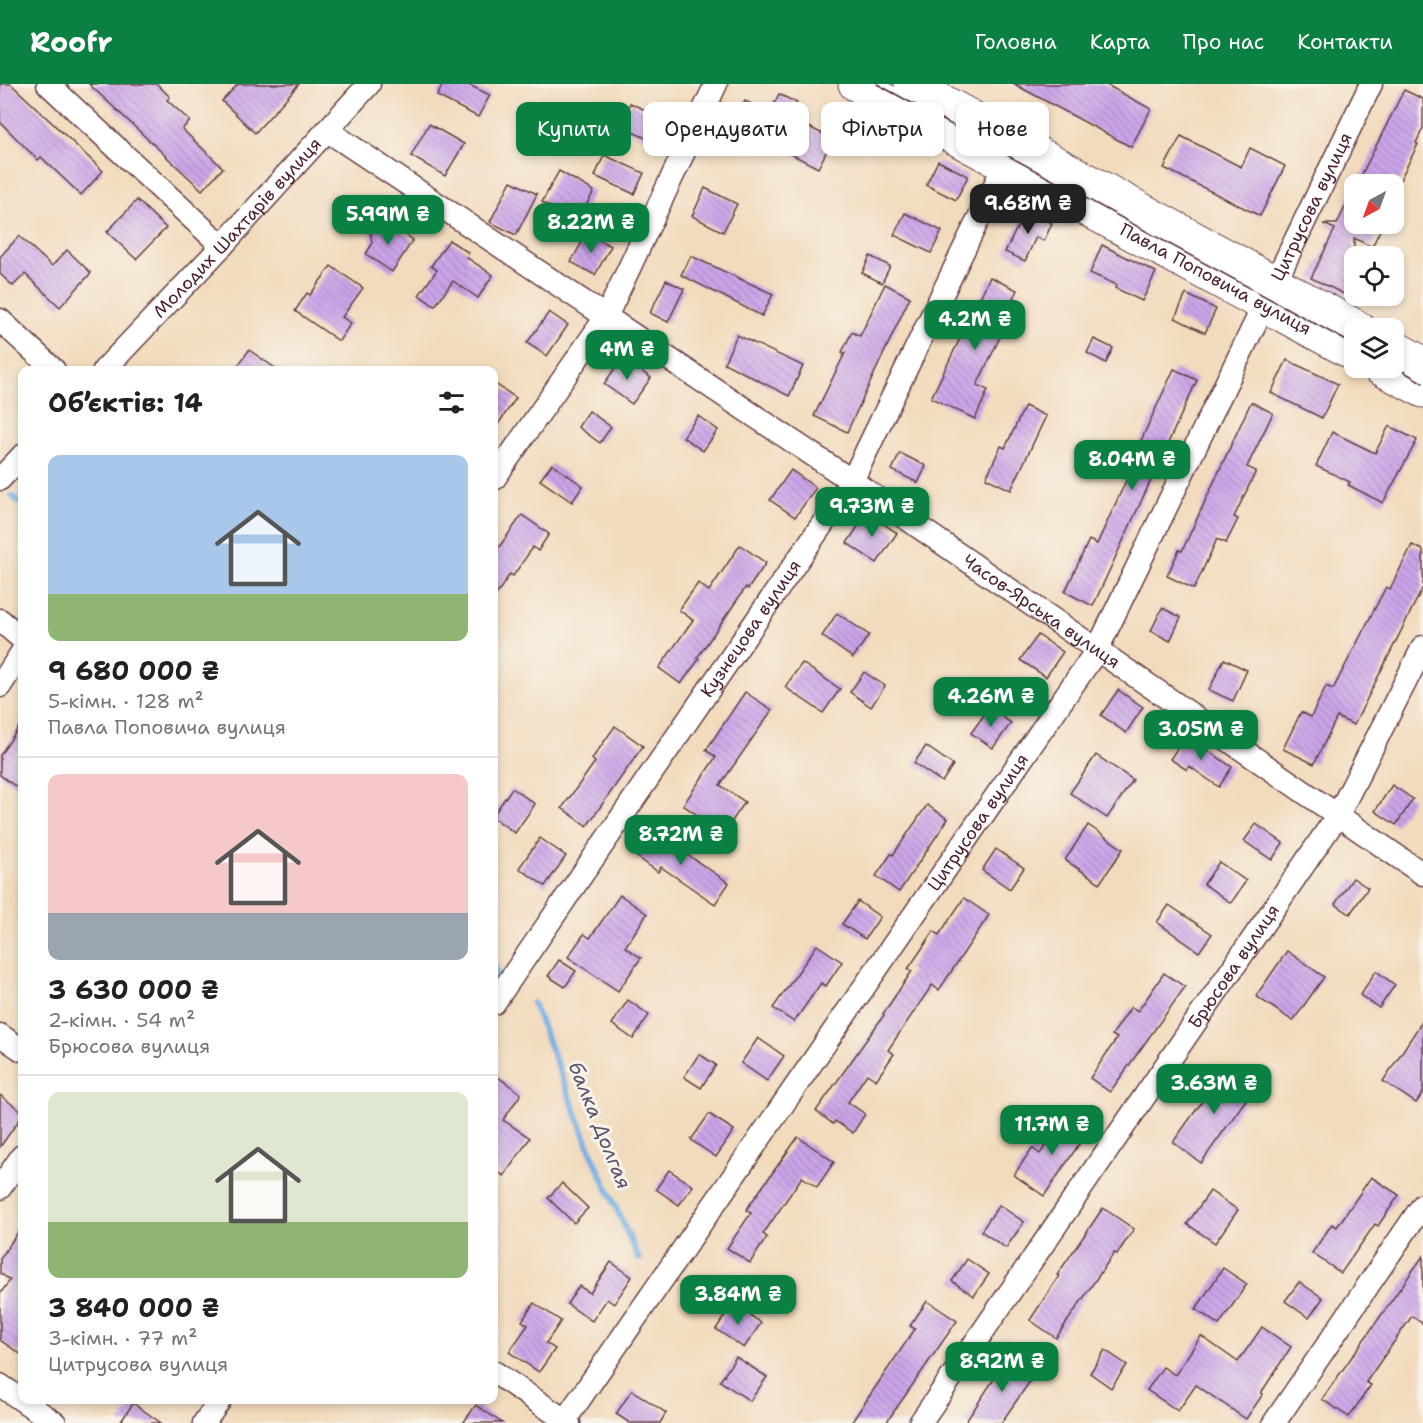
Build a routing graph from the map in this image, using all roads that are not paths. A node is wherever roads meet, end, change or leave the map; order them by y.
1 (48, 84) edge
2 (369, 84) edge
3 (716, 84) edge
4 (855, 84) edge
5 (911, 84) edge
6 (1371, 84) edge
7 (327, 131) junction
8 (1004, 166) junction
9 (222, 246) junction
10 (1269, 294) junction
11 (606, 317) junction
12 (0, 320) edge
13 (1344, 322) edge
14 (1344, 347) edge
15 (1404, 353) edge
16 (1423, 363) edge
17 (50, 366) edge
18 (108, 366) edge
19 (1398, 378) edge
20 (1423, 391) edge
21 (18, 460) edge
22 (498, 473) edge
23 (0, 479) edge
24 (852, 481) junction
25 (0, 620) edge
26 (18, 636) edge
27 (1423, 647) edge
28 (1097, 650) junction
29 (18, 658) edge
30 (0, 686) edge
31 (1338, 816) junction
32 (1423, 874) edge
33 (498, 997) edge
34 (0, 1035) edge
35 (18, 1047) edge
36 (18, 1162) edge
37 (0, 1188) edge
38 (1423, 1206) edge
39 (498, 1375) edge
40 (0, 1385) edge
41 (18, 1397) edge
42 (28, 1404) edge
43 (217, 1404) edge
44 (566, 1422) edge
45 (55, 1423) edge
46 (204, 1423) edge
47 (920, 1423) edge
48 (1274, 1423) edge

1 - 9 street
2 - 7 street, Молодих Шахтарів вулиця
3 - 11 street
4 - 8 main road, Павла Поповича вулиця
5 - 10 main road, Павла Поповича вулиця
6 - 10 street, Цитрусова вулиця
7 - 9 street, Молодих Шахтарів вулиця
7 - 11 street, Часов-Ярська вулиця
8 - 10 main road, Павла Поповича вулиця
8 - 24 street, Кузнецова вулиця
9 - 18 street, Молодих Шахтарів вулиця
10 - 13 main road, Павла Поповича вулиця
10 - 14 main road, Павла Поповича вулиця
10 - 28 street, Цитрусова вулиця
11 - 22 street
11 - 24 street, Часов-Ярська вулиця
12 - 17 street
15 - 16 main road
19 - 20 main road
21 - 23 street
24 - 28 street, Часов-Ярська вулиця
24 - 33 street, Кузнецова вулиця
25 - 26 street
27 - 31 street, Брюсова вулиця
28 - 31 street, Часов-Ярська вулиця
28 - 44 street, Цитрусова вулиця
29 - 30 street
31 - 32 street, Часов-Ярська вулиця
31 - 47 street, Брюсова вулиця
34 - 35 street
36 - 37 street
38 - 48 street
39 - 44 street
40 - 41 street
42 - 45 street
43 - 46 street

